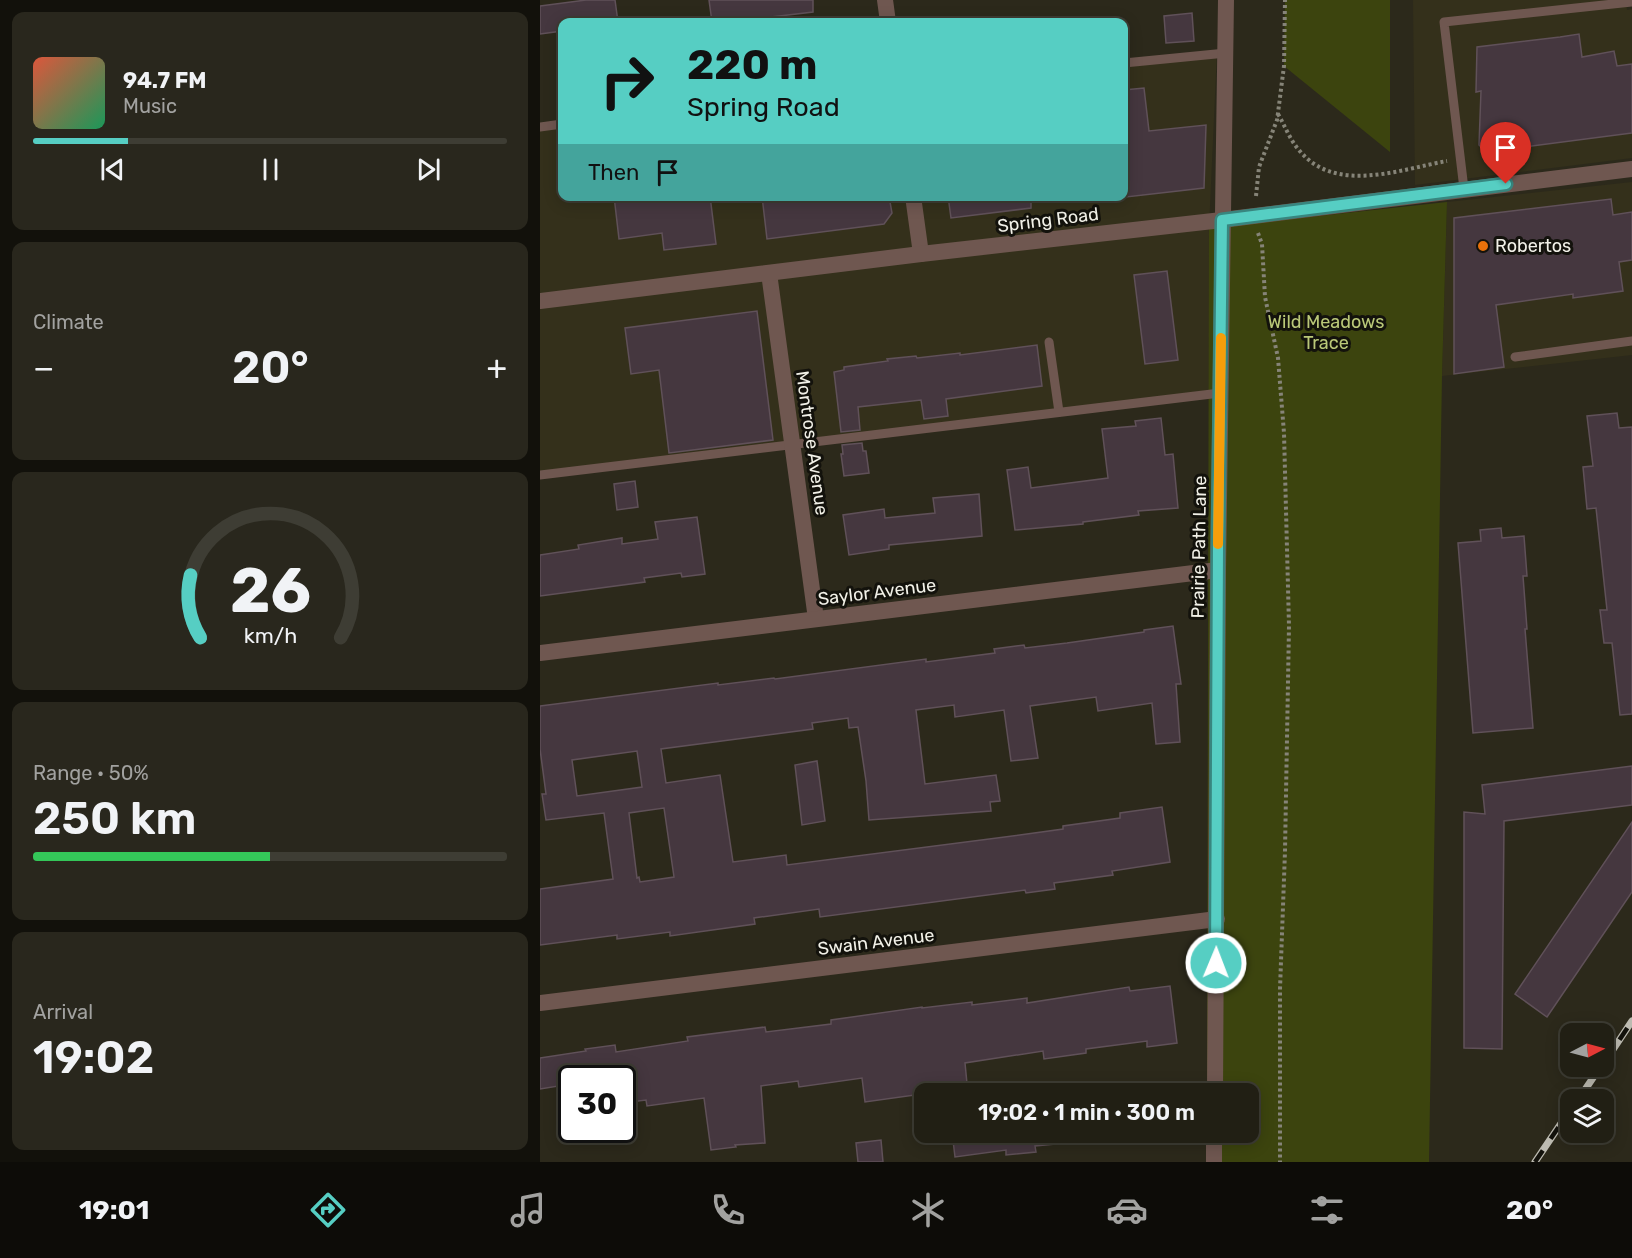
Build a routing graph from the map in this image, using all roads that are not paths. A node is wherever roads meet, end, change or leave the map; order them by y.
1 (885, 0) edge
2 (1226, 0) edge
3 (1632, 2) edge
4 (887, 18) edge
5 (1226, 53) junction
6 (1128, 63) edge
7 (558, 125) edge
8 (540, 127) edge
9 (1632, 169) edge
10 (1464, 189) junction
11 (914, 201) edge
12 (1222, 220) junction
13 (921, 254) junction
14 (769, 273) junction
15 (540, 300) edge
16 (1632, 341) edge
17 (1049, 342) dead end
18 (1515, 357) dead end
19 (1220, 393) junction
20 (1059, 412) junction
21 (792, 443) junction
22 (540, 475) edge
23 (1218, 570) junction
24 (816, 620) junction
25 (540, 653) edge
26 (1217, 919) junction
27 (540, 1003) edge
28 (1215, 1083) edge
29 (1214, 1143) edge
30 (1214, 1162) edge

1 - 4 street
2 - 5 street, Prairie Path Lane
3 - 10 lane
5 - 6 lane
5 - 12 street, Prairie Path Lane
7 - 8 lane
9 - 10 street, Spring Road
10 - 12 street, Spring Road
11 - 13 street
12 - 13 street, Spring Road
12 - 19 street, Prairie Path Lane
13 - 14 street, Spring Road
14 - 15 street, Spring Road
14 - 21 street, Montrose Avenue
16 - 18 lane
17 - 20 lane
19 - 20 lane
19 - 23 street, Prairie Path Lane
20 - 21 lane
21 - 22 lane
21 - 24 street, Montrose Avenue
23 - 24 street, Saylor Avenue
23 - 26 street, Prairie Path Lane
24 - 25 street, Saylor Avenue
26 - 27 street, Swain Avenue
26 - 28 street, Prairie Path Lane
29 - 30 street

